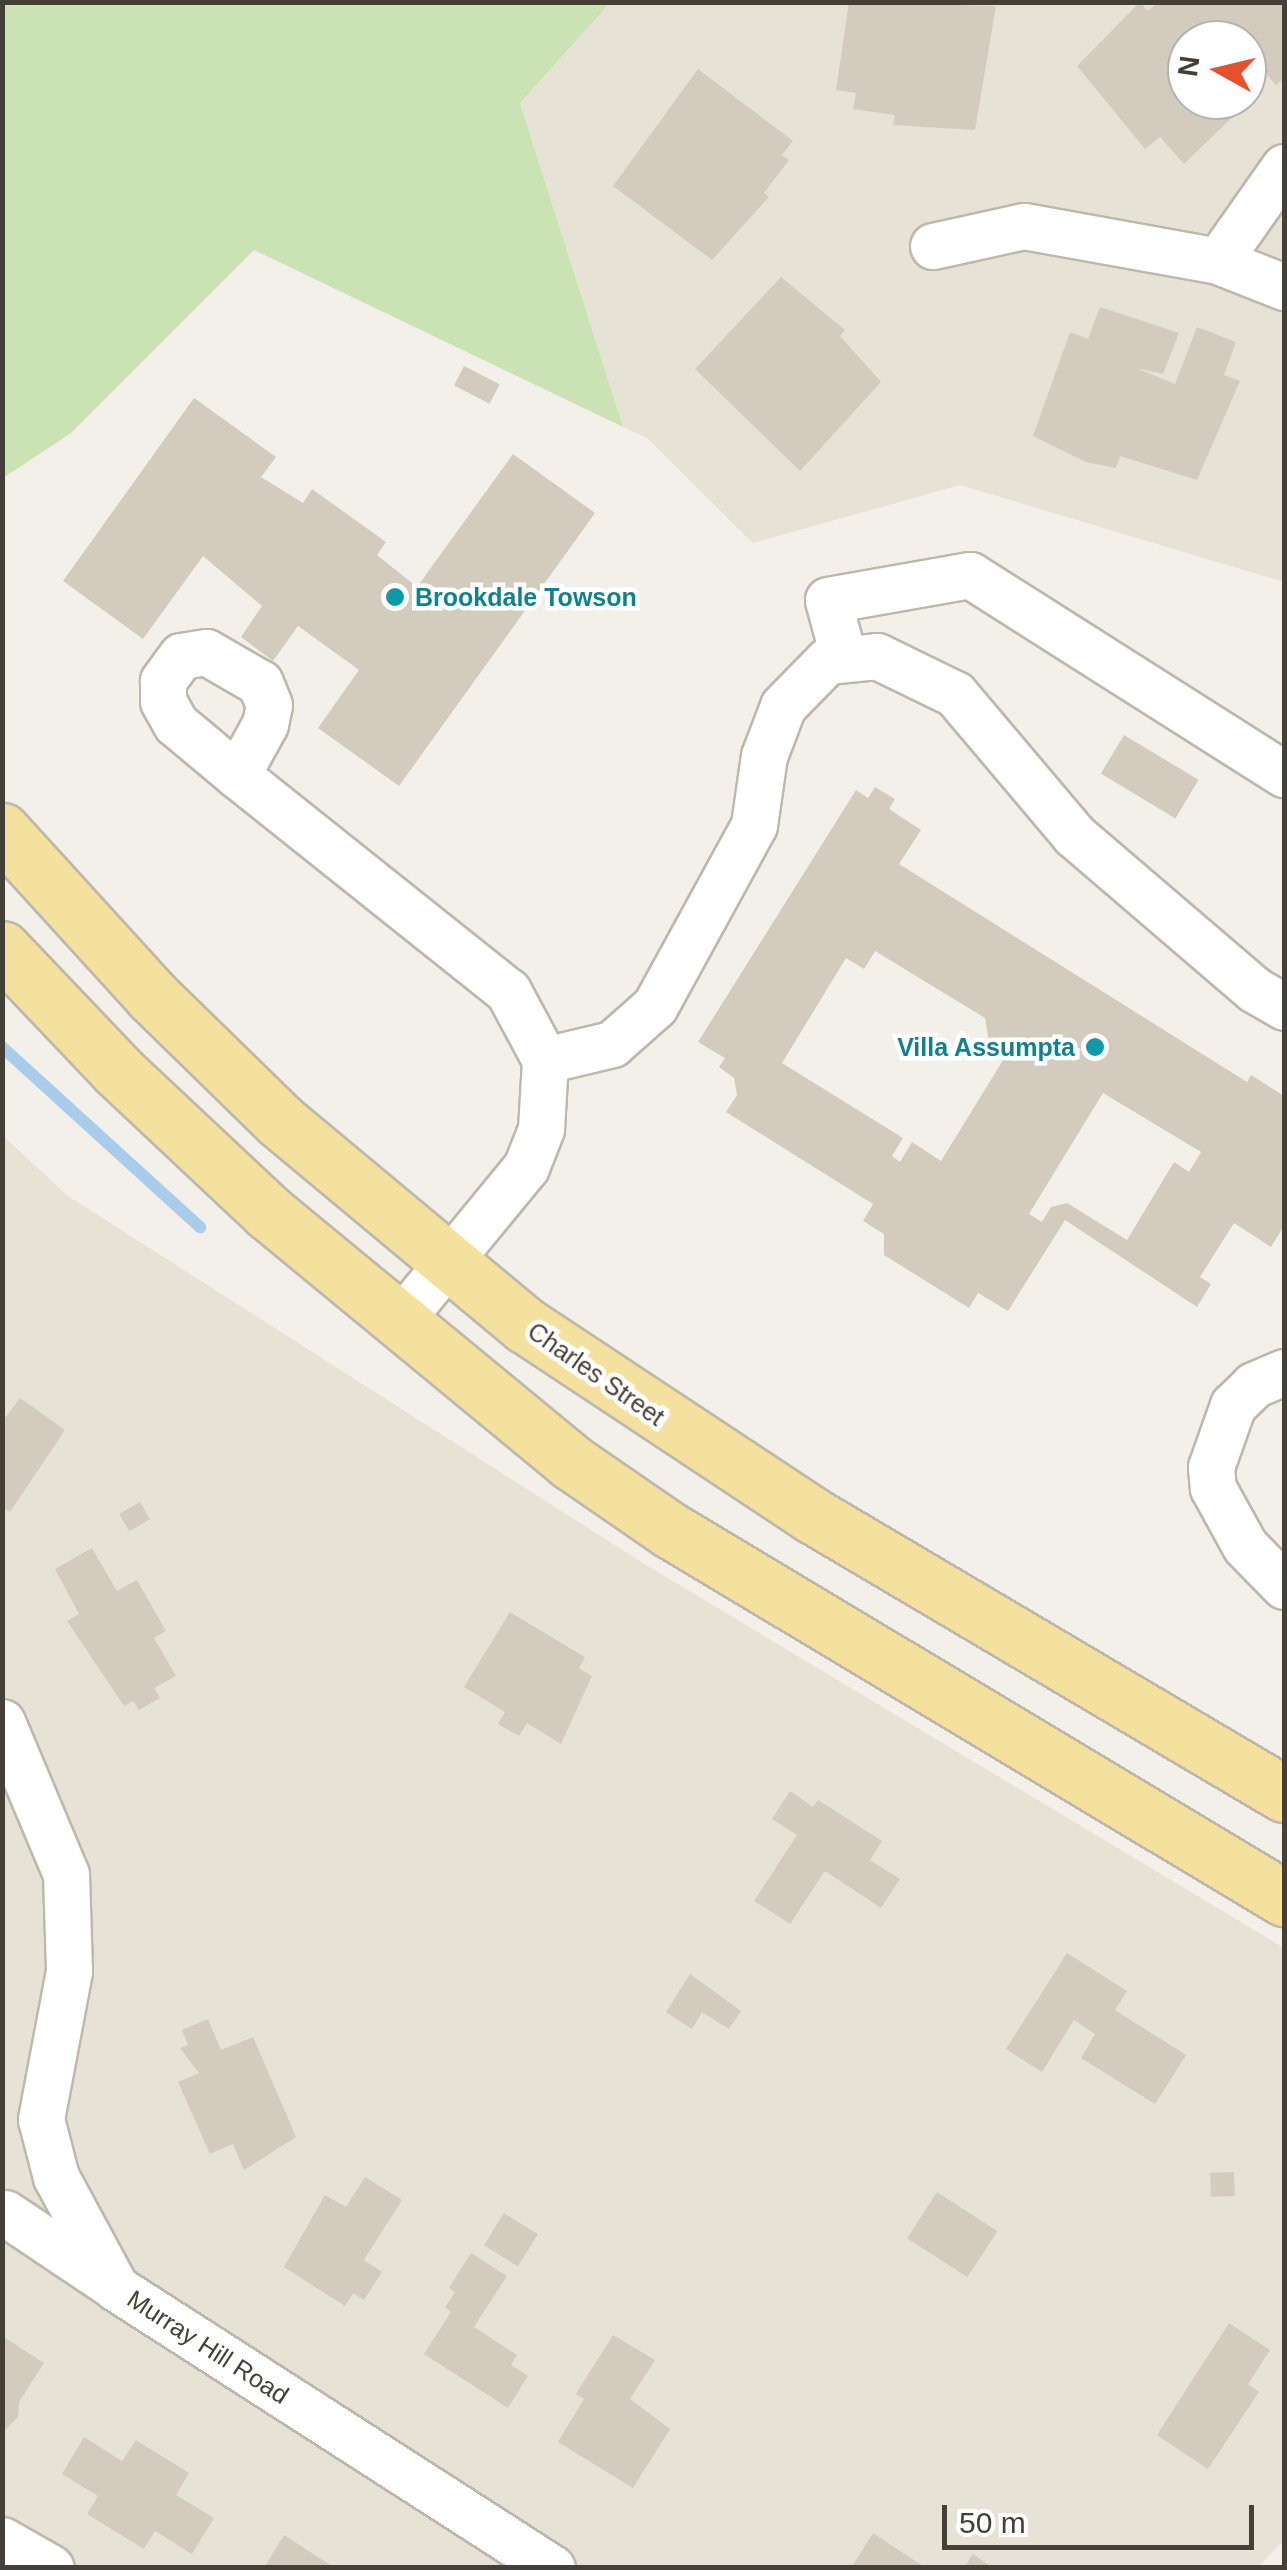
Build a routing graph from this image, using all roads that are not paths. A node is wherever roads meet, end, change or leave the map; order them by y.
1 (1284, 167) edge
2 (933, 246) dead end
3 (1218, 261) junction
4 (1284, 287) edge
5 (844, 659) junction
6 (1284, 774) edge
7 (236, 775) dead end
8 (2, 831) edge
9 (2, 949) edge
10 (1284, 1007) edge
11 (545, 1060) junction
12 (448, 1264) junction
13 (398, 1323) junction
14 (1284, 1372) edge
15 (1284, 1586) edge
16 (2, 1722) edge
17 (1284, 1794) edge
18 (1284, 1898) edge
19 (5, 2213) dead end
20 (116, 2288) junction
21 (2, 2540) edge
22 (50, 2568) edge
23 (552, 2568) edge

1 - 3 street
2 - 3 street
3 - 4 street
5 - 6 street
5 - 10 street
5 - 11 street
7 - 11 street
8 - 12 main road, Charles Street
9 - 13 main road
11 - 12 street
12 - 13 street
12 - 17 main road, Charles Street
13 - 18 main road
14 - 15 street
16 - 20 street, Murray Hill Road
19 - 20 street
20 - 23 street, Murray Hill Road
21 - 22 street

